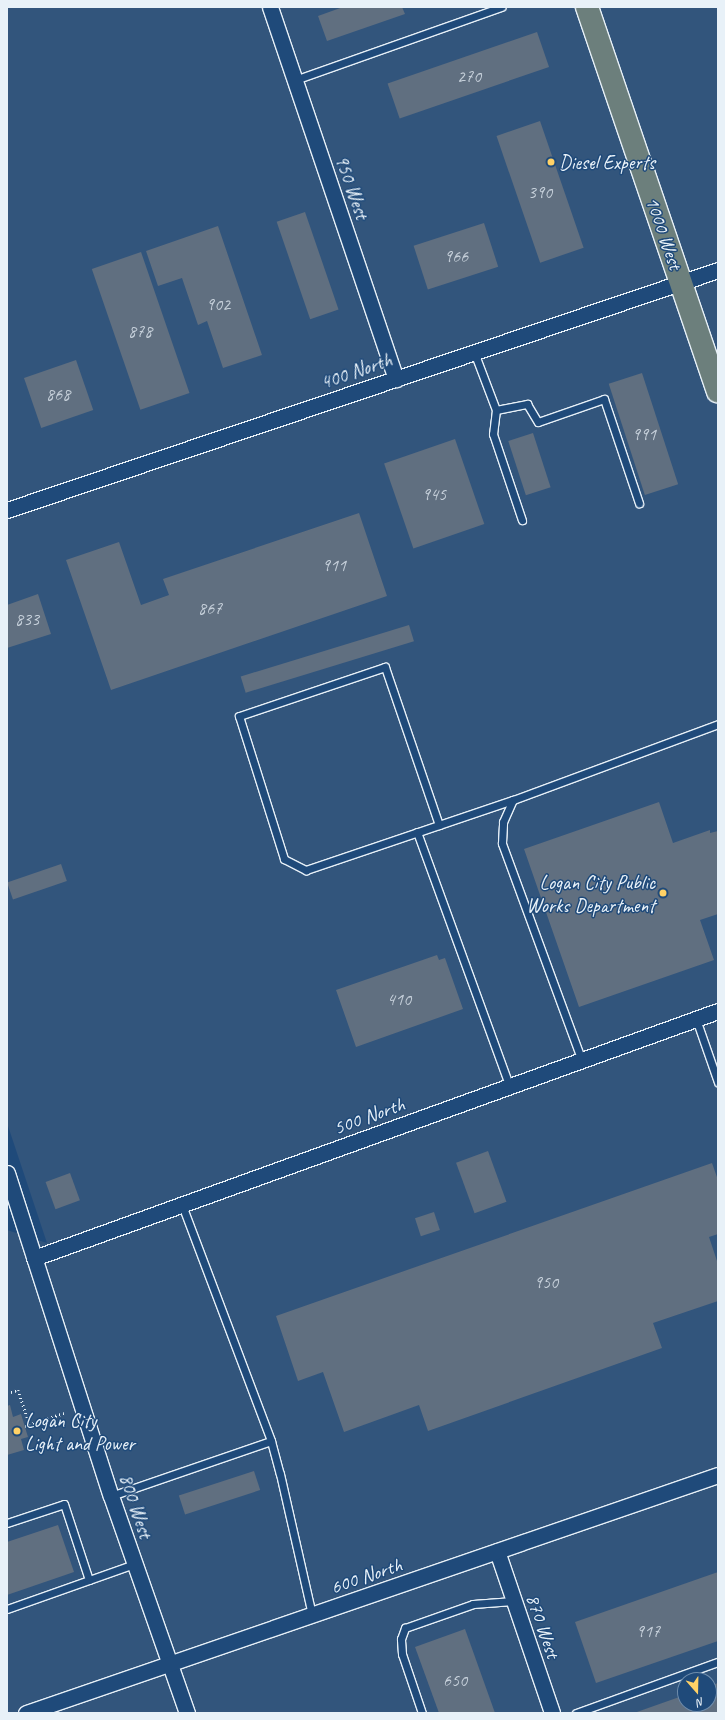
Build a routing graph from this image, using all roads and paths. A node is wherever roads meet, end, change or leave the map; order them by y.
1 (270, 7) edge
2 (501, 7) edge
3 (588, 7) edge
4 (295, 80) junction
5 (718, 270) edge
6 (680, 282) junction
7 (474, 352) junction
8 (396, 379) junction
9 (718, 391) edge
10 (496, 410) junction
11 (639, 504) dead end
12 (7, 510) edge
13 (522, 520) dead end
14 (718, 724) edge
15 (513, 800) junction
16 (439, 825) junction
17 (417, 832) junction
18 (718, 1011) edge
19 (696, 1019) junction
20 (583, 1061) junction
21 (718, 1082) edge
22 (510, 1087) junction
23 (7, 1173) edge
24 (182, 1205) junction
25 (34, 1258) junction
26 (7, 1393) edge
27 (64, 1413) dead end
28 (30, 1424) junction
29 (25, 1426) dead end
30 (271, 1441) junction
31 (718, 1475) edge
32 (111, 1496) junction
33 (7, 1523) edge
34 (497, 1551) junction
35 (134, 1564) junction
36 (89, 1580) junction
37 (514, 1601) junction
38 (7, 1609) edge
39 (312, 1615) junction
40 (718, 1662) edge
41 (170, 1664) junction
42 (26, 1713) edge
43 (187, 1713) edge
44 (422, 1713) edge
45 (552, 1713) edge
46 (576, 1713) edge

1 - 4 street, 950 West
2 - 4 lane
3 - 6 main road, 1000 West
4 - 8 street, 950 West
5 - 6 street, 400 North
6 - 7 street, 400 North
6 - 9 main road, 1000 West
7 - 8 street, 400 North
7 - 10 lane
8 - 12 street, 400 North
10 - 11 lane
10 - 13 lane
14 - 15 lane
15 - 16 lane
15 - 20 lane
16 - 17 lane
16 - 17 lane
17 - 22 lane
18 - 19 street, 500 North
19 - 20 street, 500 North
19 - 21 lane
20 - 22 street, 500 North
22 - 24 street, 500 North
23 - 25 street, 800 West
24 - 25 street, 500 North
24 - 30 lane
25 - 32 street, 800 West
26 - 28 path
27 - 28 path
28 - 29 path
30 - 32 lane
30 - 39 lane
31 - 34 street, 600 North
32 - 35 street, 800 West
33 - 36 lane
34 - 37 street, 870 West
34 - 39 street, 600 North
35 - 36 lane
35 - 41 street, 800 West
36 - 38 lane
37 - 44 lane
37 - 45 street, 870 West
39 - 41 street, 600 North
40 - 46 lane
41 - 42 street, 600 North
41 - 43 street, 800 West

